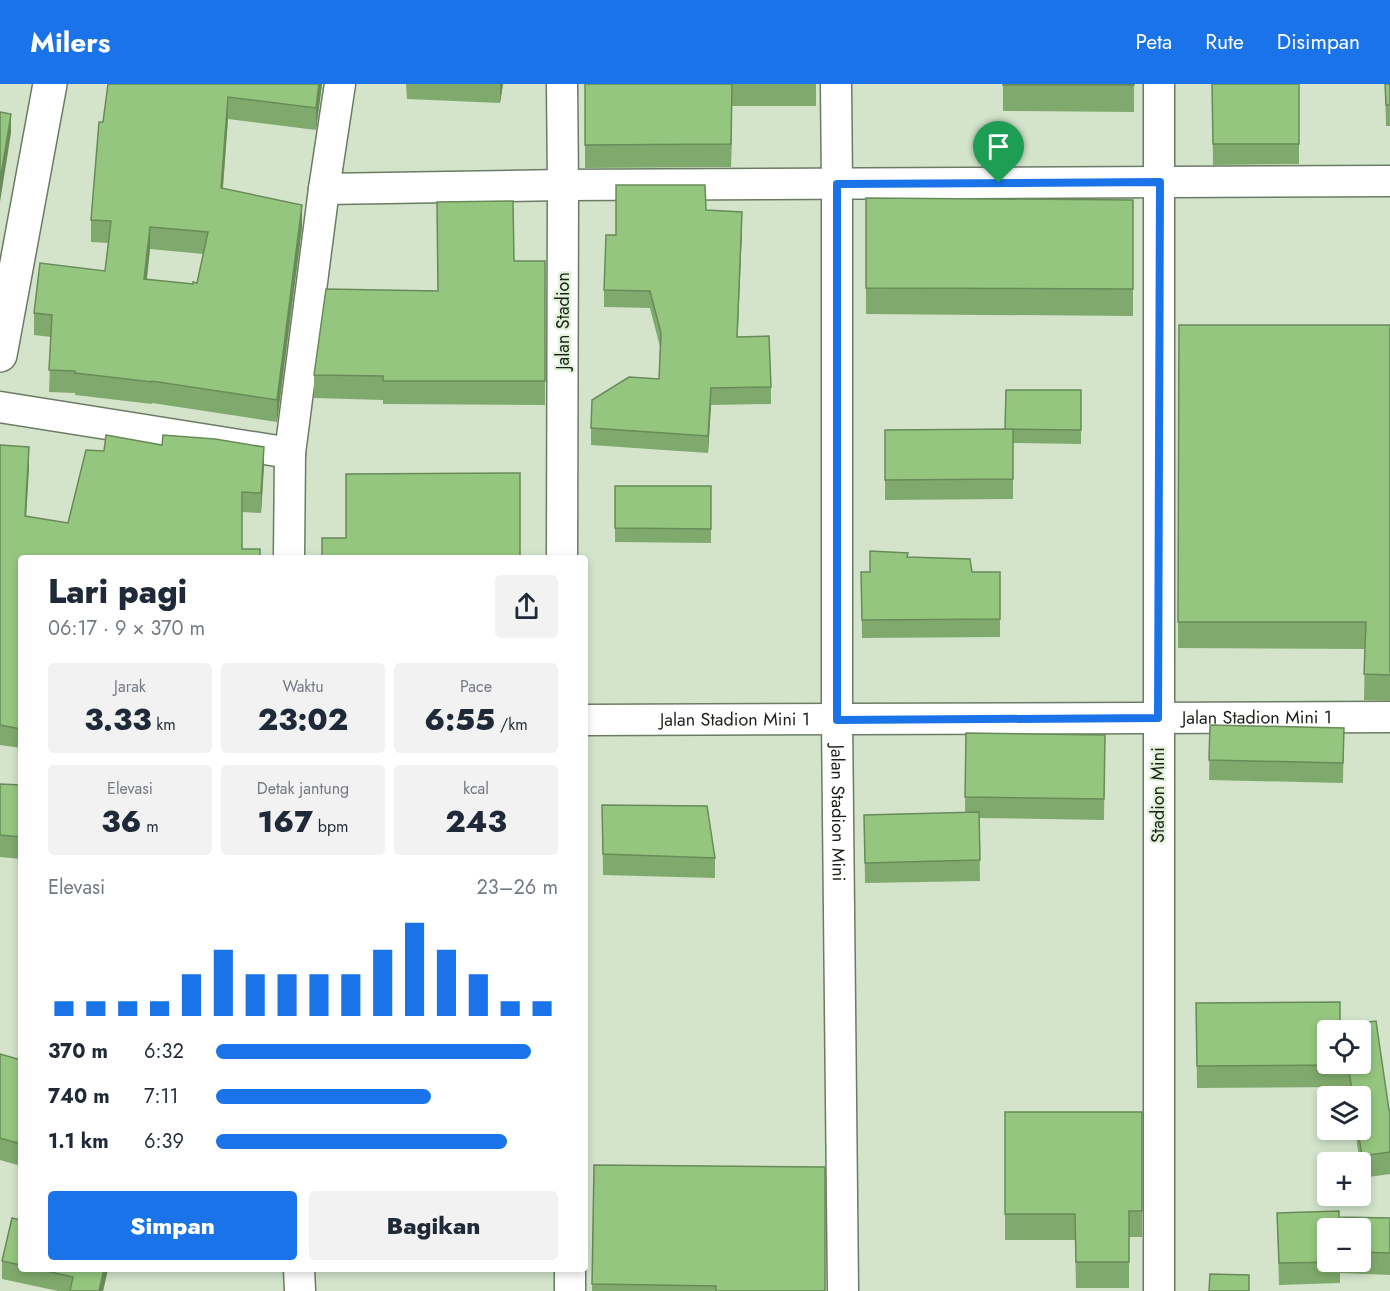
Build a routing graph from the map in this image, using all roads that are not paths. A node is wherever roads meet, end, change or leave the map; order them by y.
1 (50, 84) edge
2 (340, 84) edge
3 (561, 84) edge
4 (836, 84) edge
5 (1158, 84) edge
6 (1390, 181) edge
7 (1160, 182) junction
8 (563, 184) junction
9 (837, 184) junction
10 (324, 189) junction
11 (9, 245) edge
12 (0, 355) edge
13 (0, 407) edge
14 (290, 453) junction
15 (289, 555) edge
16 (562, 555) edge
17 (1390, 717) edge
18 (1158, 718) junction
19 (588, 720) edge
20 (837, 720) junction
21 (299, 1272) edge
22 (570, 1272) edge
23 (300, 1291) edge
24 (570, 1291) edge
25 (843, 1291) edge
26 (1159, 1291) edge

1 - 11 street
2 - 10 street
3 - 8 street, Jalan Stadion
4 - 9 street, Jalan Stadion Mini
5 - 7 street, Stadion Mini
6 - 7 street
7 - 9 street
7 - 18 street, Stadion Mini
8 - 9 street
8 - 10 street
8 - 16 street, Jalan Stadion
9 - 20 street, Jalan Stadion Mini
10 - 14 street
11 - 12 street
13 - 14 street
14 - 15 street
17 - 18 street, Jalan Stadion Mini 1
18 - 20 street, Jalan Stadion Mini 1
18 - 26 street, Stadion Mini
19 - 20 street, Jalan Stadion Mini 1
20 - 25 street, Jalan Stadion Mini
21 - 23 street
22 - 24 street

